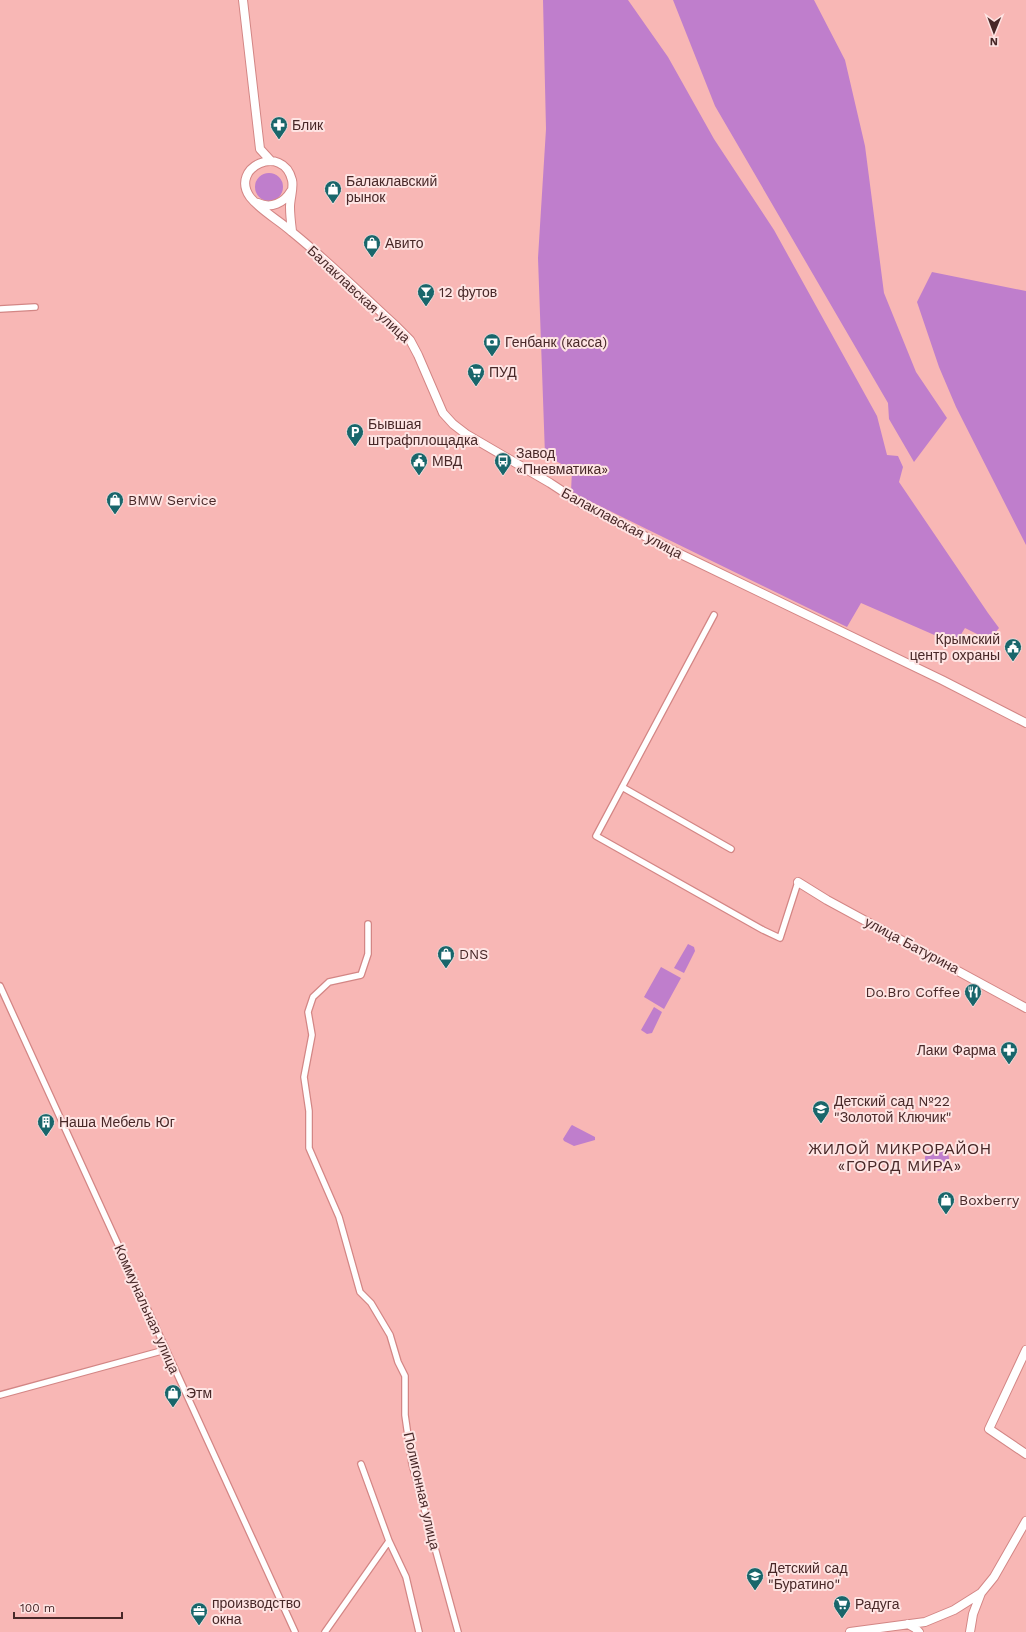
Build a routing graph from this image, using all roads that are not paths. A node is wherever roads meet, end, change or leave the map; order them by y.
1 (242, 0) edge
2 (260, 149) junction
3 (271, 161) junction
4 (257, 164) junction
5 (292, 186) junction
6 (254, 201) junction
7 (292, 231) junction
8 (35, 307) dead end
9 (0, 309) edge
10 (714, 615) dead end
11 (1026, 723) edge
12 (622, 786) junction
13 (731, 849) dead end
14 (798, 882) joint
15 (368, 924) dead end
16 (0, 986) edge
17 (1026, 1008) edge
18 (165, 1350) junction
19 (1026, 1350) edge
20 (0, 1395) edge
21 (1026, 1454) edge
22 (361, 1464) dead end
23 (1026, 1521) edge
24 (389, 1541) junction
25 (981, 1593) junction
26 (954, 1610) junction
27 (925, 1622) junction
28 (970, 1623) junction
29 (907, 1624) junction
30 (295, 1632) edge
31 (325, 1632) edge
32 (420, 1632) edge
33 (458, 1632) edge
34 (850, 1632) edge
35 (920, 1632) edge
36 (970, 1632) edge

1 - 2 main road
2 - 3 main road
2 - 4 main road
3 - 4 main road
3 - 5 main road
4 - 6 main road, Балаклавская улица
5 - 6 main road
5 - 7 main road
6 - 7 main road, Балаклавская улица
7 - 11 main road, Балаклавская улица
8 - 9 street
10 - 12 street
12 - 13 street
12 - 14 street
14 - 17 main road, улица Батурина
15 - 33 street, Полигонная улица
16 - 18 street, Коммунальная улица
18 - 20 street
18 - 30 street, Коммунальная улица
19 - 21 main road
22 - 24 street
23 - 25 main road
24 - 31 street
24 - 32 street
25 - 26 main road
25 - 28 main road
26 - 27 main road
26 - 28 main road
27 - 29 main road
27 - 35 main road
28 - 36 main road
29 - 34 main road
29 - 35 main road

